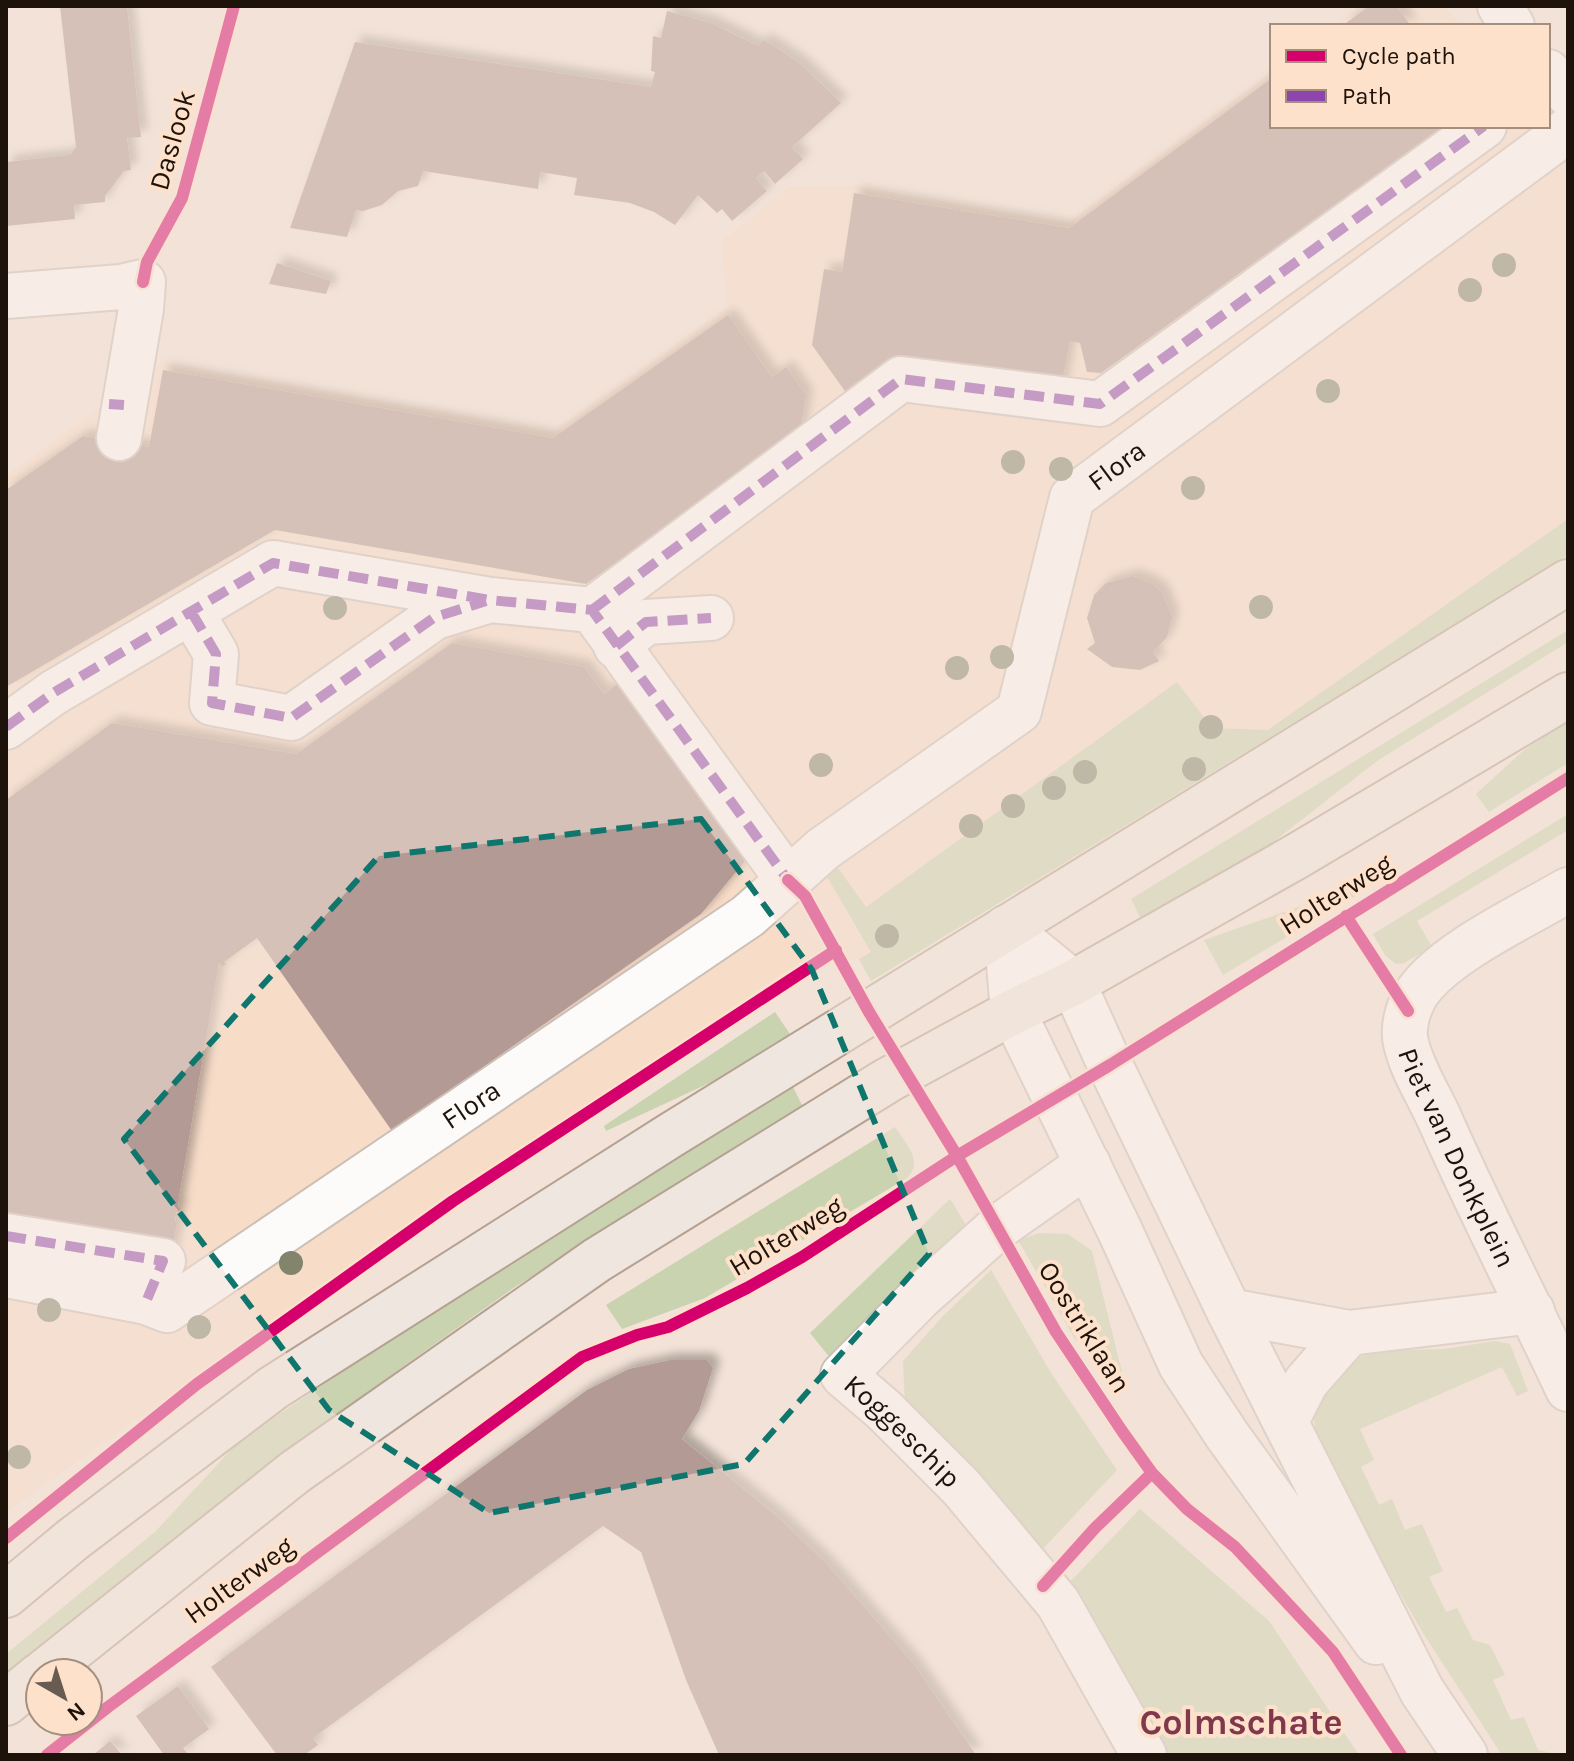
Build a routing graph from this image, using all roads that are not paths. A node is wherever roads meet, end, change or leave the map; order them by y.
1 (1550, 74) edge
2 (1568, 94) edge
3 (1481, 128) edge
4 (1568, 130) edge
5 (6, 296) edge
6 (119, 438) dead end
7 (1568, 582) edge
8 (490, 600) junction
9 (592, 610) junction
10 (192, 613) junction
11 (711, 618) dead end
12 (616, 646) junction
13 (1568, 695) edge
14 (6, 727) edge
15 (788, 880) junction
16 (1568, 890) edge
17 (1006, 928) junction
18 (1073, 983) junction
19 (1013, 1012) junction
20 (1088, 1164) junction
21 (6, 1236) edge
22 (6, 1275) edge
23 (146, 1302) junction
24 (1229, 1311) junction
25 (1532, 1311) junction
26 (1349, 1333) junction
27 (1568, 1389) edge
28 (1286, 1421) junction
29 (6, 1595) edge
30 (63, 1657) edge
31 (24, 1688) edge
32 (1422, 1691) junction
33 (6, 1703) edge
34 (1144, 1755) edge
35 (1465, 1755) edge

1 - 2 street
3 - 9 street, Flora
4 - 15 street, Flora
5 - 6 street
7 - 17 main road
8 - 9 street
8 - 10 street
8 - 10 street
9 - 12 street
10 - 14 street
11 - 12 street
12 - 15 street
13 - 18 main road, Holterweg
15 - 23 street, Flora
16 - 25 street, Piet van Donkplein
17 - 18 street
17 - 19 street
17 - 29 main road
18 - 19 main road, Holterweg
18 - 24 street
19 - 20 street
19 - 30 main road, Holterweg
20 - 32 street
20 - 34 street, Koggeschip
21 - 23 street
22 - 23 street, Flora
24 - 26 street
24 - 28 street
25 - 26 street
25 - 27 street, Piet van Donkplein
26 - 28 street
28 - 32 street
31 - 33 main road, Holterweg
32 - 35 street

